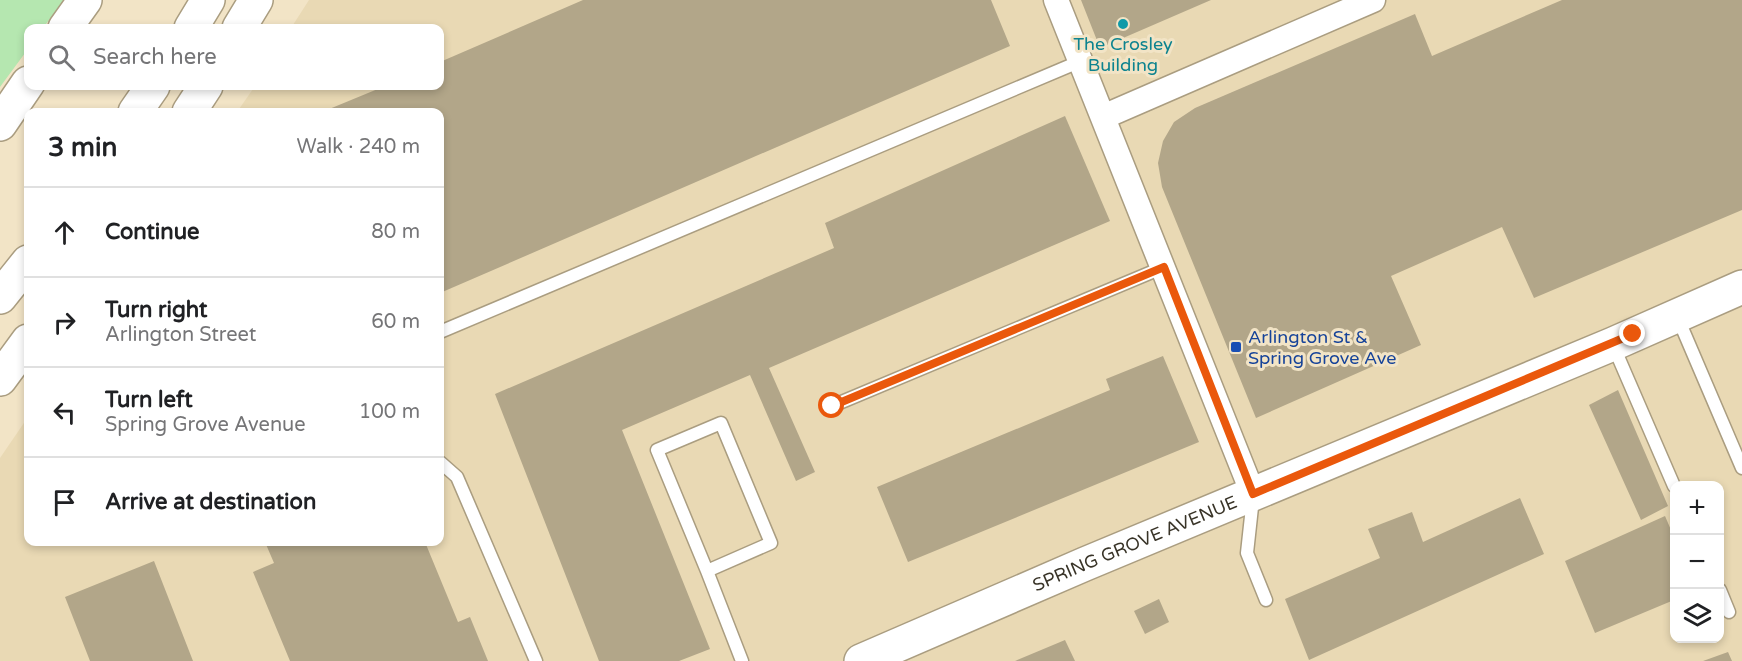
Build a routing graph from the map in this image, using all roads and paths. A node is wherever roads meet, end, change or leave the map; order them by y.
1 (84, 0) edge
2 (208, 0) edge
3 (256, 0) edge
4 (1056, 0) edge
5 (1373, 0) edge
6 (68, 24) edge
7 (193, 24) edge
8 (241, 24) edge
9 (1081, 61) junction
10 (24, 88) edge
11 (150, 90) edge
12 (203, 90) edge
13 (138, 108) edge
14 (192, 108) edge
15 (1103, 117) junction
16 (0, 124) edge
17 (24, 267) edge
18 (1164, 267) junction
19 (1742, 287) edge
20 (0, 297) edge
21 (1676, 315) junction
22 (444, 330) edge
23 (1613, 344) junction
24 (24, 346) edge
25 (0, 379) edge
26 (832, 406) dead end
27 (444, 466) edge
28 (1742, 468) edge
29 (1672, 481) edge
30 (1253, 494) junction
31 (707, 571) junction
32 (1266, 600) dead end
33 (1724, 601) edge
34 (1729, 612) dead end
35 (536, 661) edge
36 (742, 661) edge
37 (861, 661) edge

1 - 6 main road
2 - 7 main road
3 - 8 main road
4 - 9 street
5 - 15 street
9 - 15 street
9 - 22 lane
10 - 16 main road
11 - 13 main road
12 - 14 main road
15 - 18 street
17 - 20 main road
18 - 26 lane
18 - 30 street
19 - 21 main road, SPRING GROVE AVENUE
21 - 23 main road, SPRING GROVE AVENUE
21 - 28 lane
23 - 29 lane
23 - 30 main road, SPRING GROVE AVENUE
24 - 25 main road
27 - 35 lane
30 - 32 lane
30 - 37 main road, SPRING GROVE AVENUE
31 - 31 lane
31 - 36 lane
33 - 34 lane

